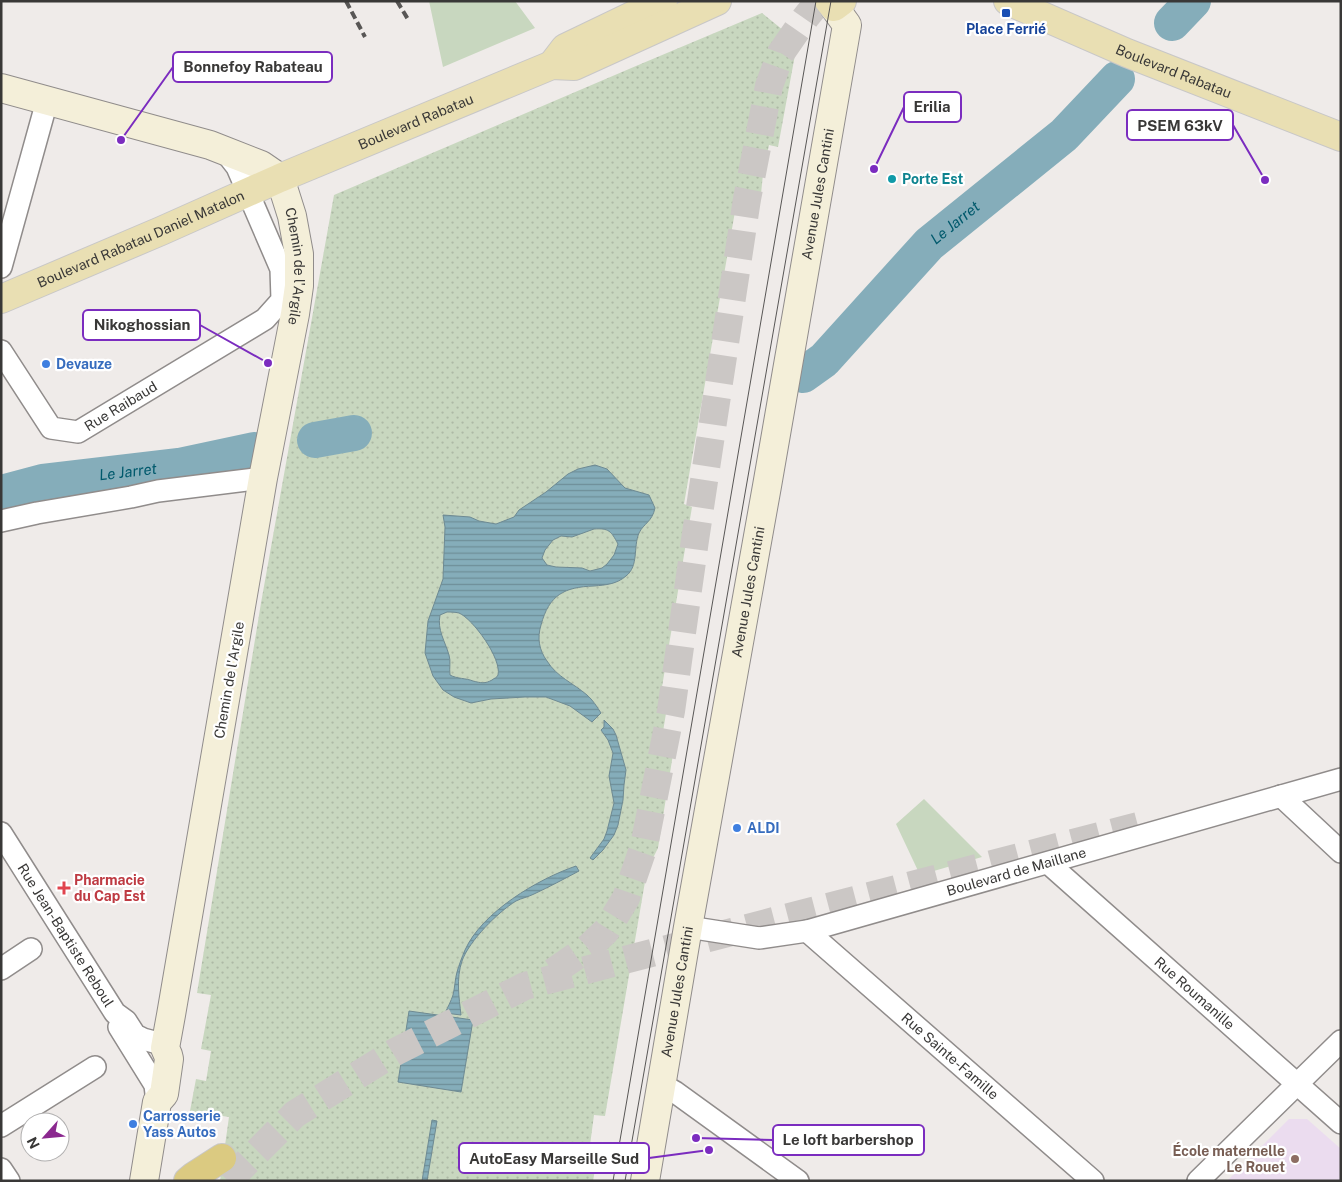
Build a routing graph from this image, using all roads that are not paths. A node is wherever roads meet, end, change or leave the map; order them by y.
1 (663, 1) edge
2 (717, 1) edge
3 (1008, 1) edge
4 (835, 3) edge
5 (552, 64) junction
6 (1, 88) edge
7 (47, 101) junction
8 (1341, 137) edge
9 (222, 149) junction
10 (280, 178) junction
11 (248, 192) junction
12 (1, 267) edge
13 (1, 299) edge
14 (295, 314) junction
15 (265, 319) junction
16 (1, 351) edge
17 (264, 474) junction
18 (1, 521) edge
19 (1341, 780) edge
20 (1281, 796) junction
21 (1, 833) edge
22 (1341, 852) edge
23 (7, 856) edge
24 (1048, 863) junction
25 (688, 927) junction
26 (807, 931) junction
27 (31, 949) dead end
28 (1, 969) edge
29 (115, 1012) junction
30 (1341, 1041) edge
31 (165, 1048) junction
32 (95, 1067) dead end
33 (662, 1084) junction
34 (1296, 1084) junction
35 (157, 1102) junction
36 (1341, 1123) edge
37 (1, 1126) edge
38 (222, 1158) dead end
39 (1, 1169) edge
40 (9, 1181) edge
41 (144, 1181) edge
42 (188, 1181) edge
43 (645, 1181) edge
44 (798, 1181) edge
45 (1093, 1181) edge
46 (1198, 1181) edge

1 - 5 main road, Boulevard Rabatau
2 - 5 main road, Boulevard Rabatau
3 - 8 main road, Boulevard Rabatau
4 - 25 street, Avenue Jules Cantini
5 - 10 main road, Boulevard Rabatau
6 - 7 street
7 - 9 street
7 - 12 street
9 - 10 street
9 - 11 street, Rue Raibaud
10 - 11 main road, Boulevard Rabatau Daniel Matalon
10 - 14 street, Chemin de l'Argile
11 - 13 main road, Boulevard Rabatau Daniel Matalon
11 - 15 street, Rue Raibaud
14 - 15 street, Rue Raibaud
14 - 17 street, Chemin de l'Argile
15 - 16 street, Rue Raibaud
17 - 18 street
17 - 31 street, Chemin de l'Argile
19 - 20 street, Boulevard de Maillane
20 - 22 street
20 - 24 street, Boulevard de Maillane
21 - 23 street, Rue Jean-Baptiste Reboul
23 - 29 street, Rue Jean-Baptiste Reboul
24 - 26 street, Boulevard de Maillane
24 - 34 street, Rue Roumanille
25 - 26 street, Boulevard de Maillane
25 - 33 street, Avenue Jules Cantini
26 - 45 street, Rue Sainte-Famille
27 - 28 street
29 - 31 street, Rue Jean-Baptiste Reboul
29 - 35 street, Rue Jean-Baptiste Reboul
30 - 34 street
31 - 35 street, Chemin de l'Argile
32 - 37 street
33 - 43 street, Avenue Jules Cantini
33 - 44 street
34 - 36 street, Rue Roumanille
34 - 46 street
35 - 41 street, Chemin de l'Argile
38 - 42 highway
39 - 40 street

